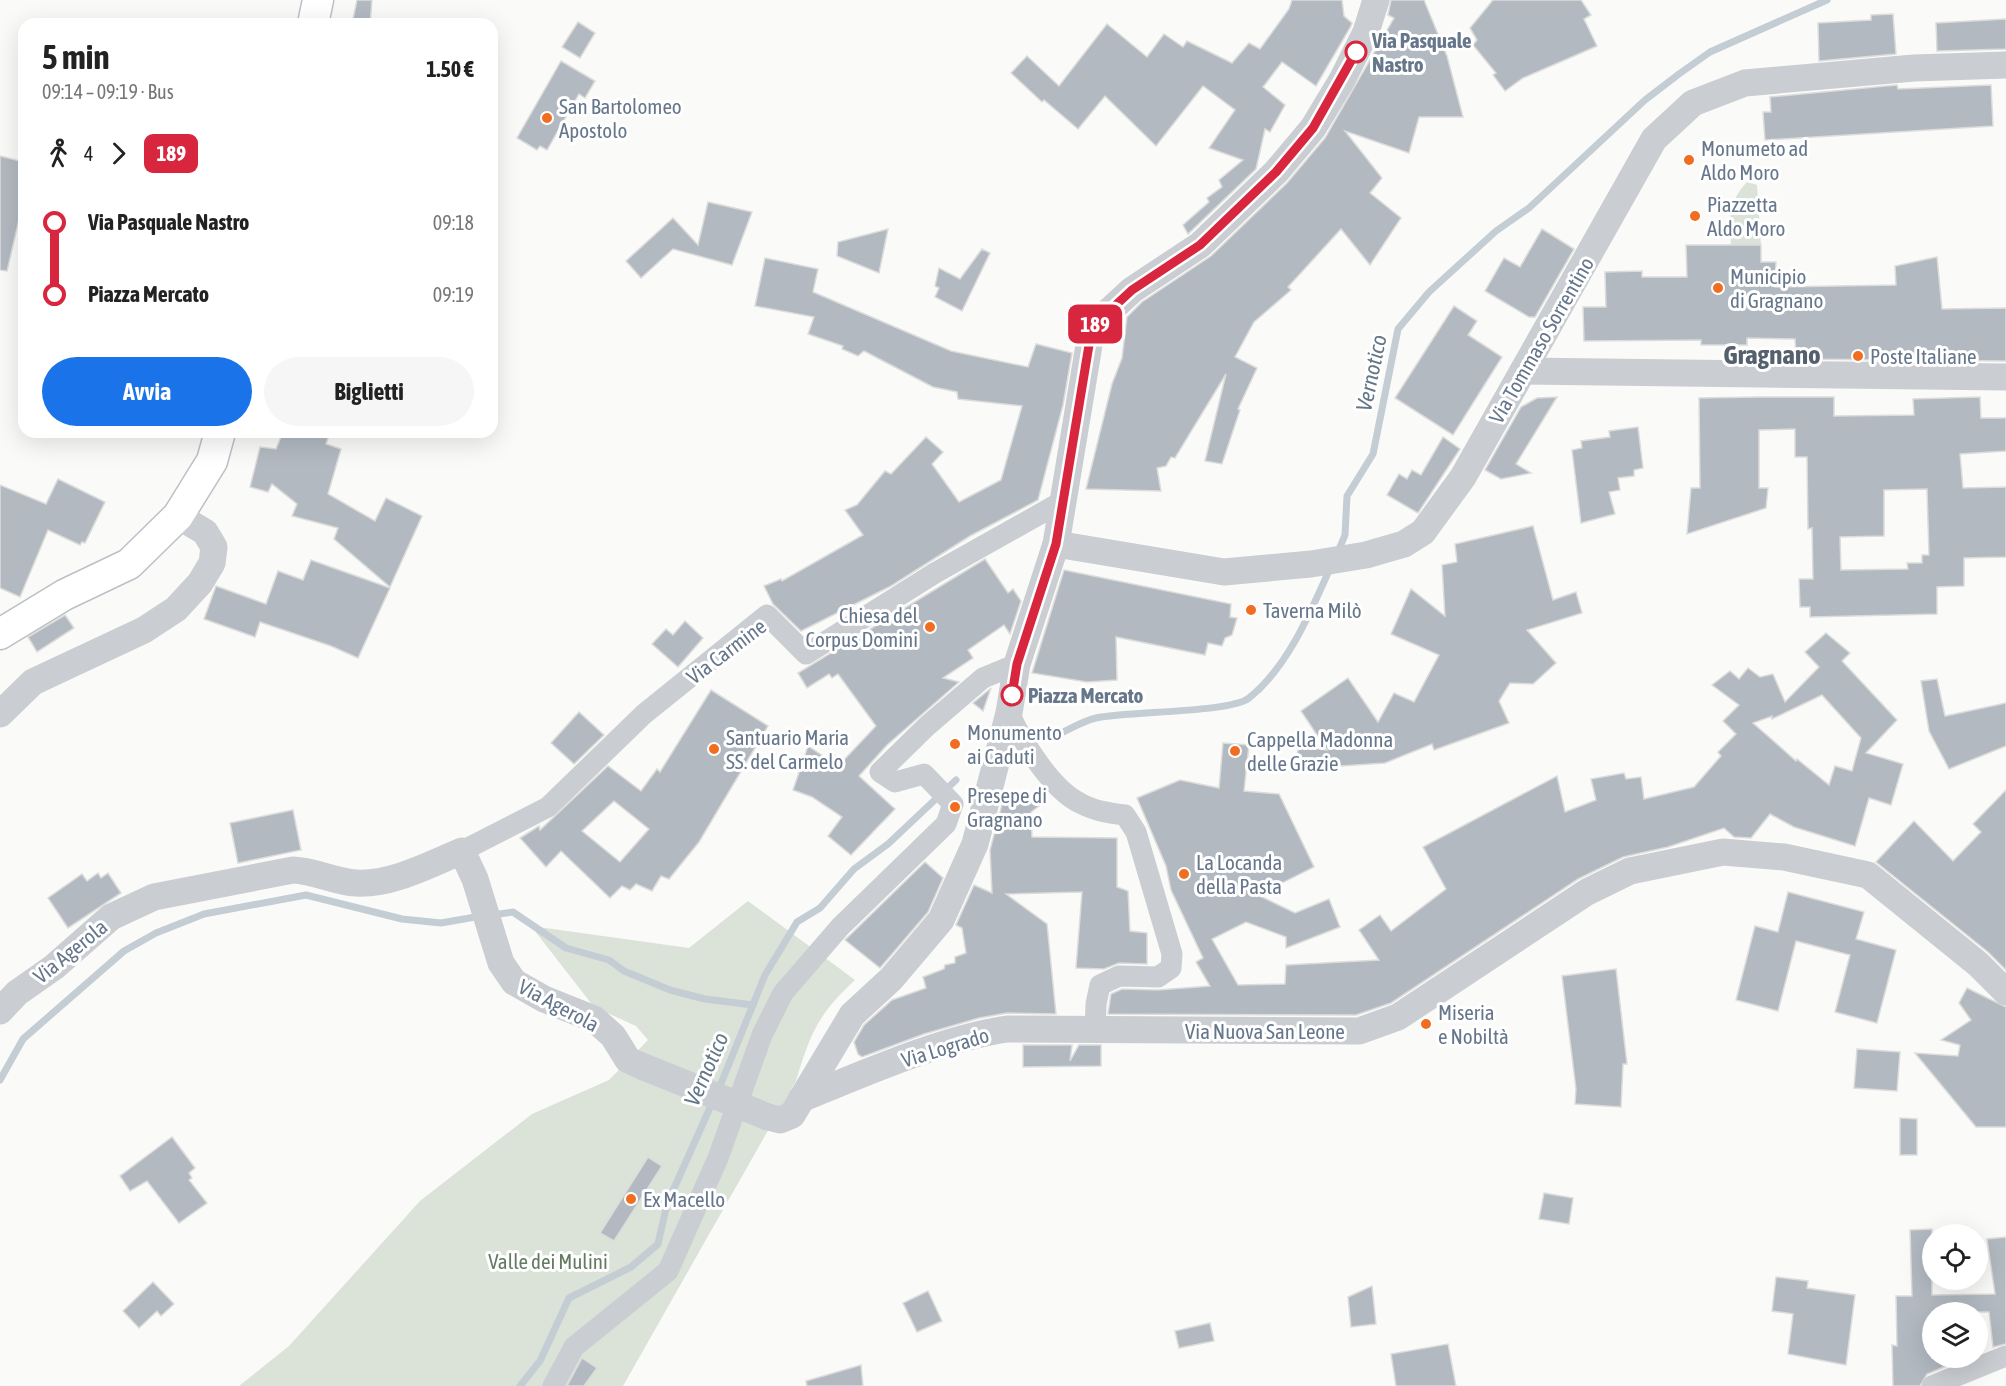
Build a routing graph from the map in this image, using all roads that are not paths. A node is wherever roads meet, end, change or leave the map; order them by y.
1 (318, 0) edge
2 (1376, 0) edge
3 (314, 18) edge
4 (2006, 65) edge
5 (1523, 371) junction
6 (2006, 377) edge
7 (218, 438) edge
8 (1063, 501) junction
9 (178, 516) junction
10 (1056, 544) junction
11 (6, 625) edge
12 (1017, 664) junction
13 (1009, 713) junction
14 (0, 714) edge
15 (462, 851) junction
16 (2006, 992) edge
17 (0, 1011) edge
18 (843, 1031) junction
19 (1095, 1031) junction
20 (879, 1068) junction
21 (801, 1099) junction
22 (2006, 1356) edge
23 (553, 1386) edge
24 (1932, 1386) edge

1 - 3 main road
2 - 8 street
4 - 5 street, Via Tommaso Sorrentino
5 - 6 street
5 - 10 street, Via Tommaso Sorrentino
7 - 9 main road
8 - 10 street
8 - 15 street, Via Carmine
9 - 11 main road
9 - 14 street
10 - 12 street
12 - 13 street
12 - 23 street
13 - 18 street, Via Agerola
13 - 19 street
15 - 17 street, Via Agerola
15 - 21 street, Via Agerola, bridge
16 - 19 street, Via Nuova San Leone
18 - 20 street
18 - 21 street, Via Agerola
19 - 20 street, Via Logrado
20 - 21 street, Via Logrado
22 - 24 street

